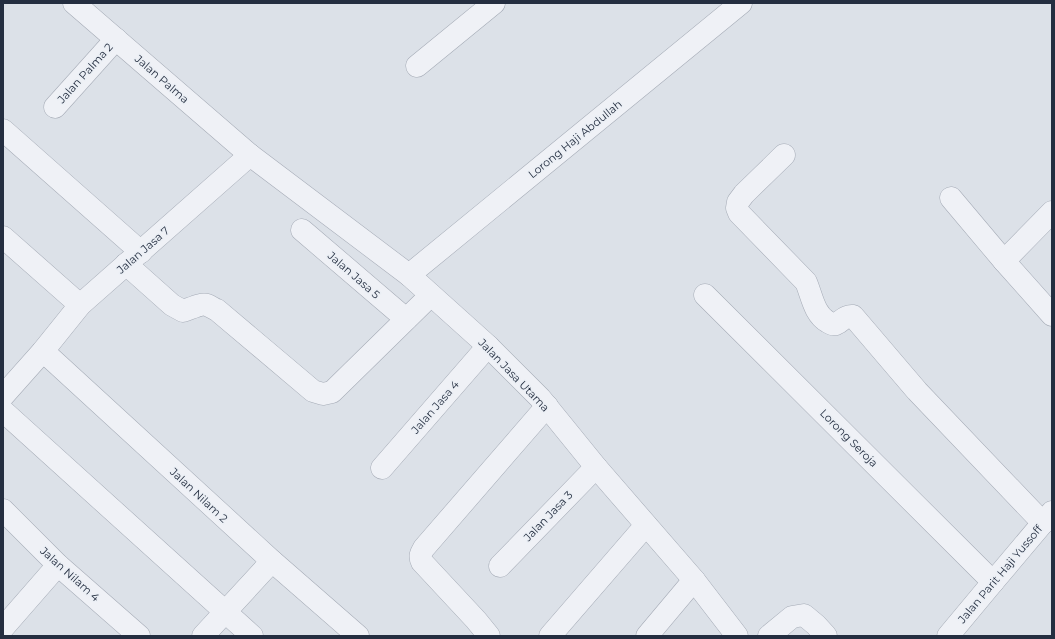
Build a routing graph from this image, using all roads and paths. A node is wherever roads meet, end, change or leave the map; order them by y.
1 (74, 3) edge
2 (494, 3) edge
3 (741, 3) edge
4 (116, 39) junction
5 (417, 66) dead end
6 (55, 107) dead end
7 (3, 130) edge
8 (250, 155) junction
9 (784, 155) dead end
10 (951, 198) dead end
11 (1052, 212) edge
12 (302, 230) dead end
13 (3, 237) edge
14 (134, 258) junction
15 (1004, 261) junction
16 (409, 275) junction
17 (431, 295) junction
18 (705, 295) dead end
19 (80, 305) junction
20 (1052, 315) edge
21 (406, 320) junction
22 (488, 346) junction
23 (43, 351) junction
24 (3, 396) edge
25 (547, 406) junction
26 (3, 411) edge
27 (596, 467) junction
28 (382, 468) dead end
29 (3, 510) edge
30 (1048, 518) edge
31 (646, 525) junction
32 (272, 561) junction
33 (58, 565) junction
34 (500, 566) dead end
35 (694, 580) junction
36 (992, 582) junction
37 (226, 612) junction
38 (3, 628) edge
39 (139, 636) edge
40 (203, 636) edge
41 (252, 636) edge
42 (358, 636) edge
43 (489, 636) edge
44 (550, 636) edge
45 (647, 636) edge
46 (737, 636) edge
47 (769, 636) edge
48 (826, 636) edge
49 (948, 636) edge

1 - 4 street, Jalan Palma
2 - 5 street
3 - 16 street, Lorong Haji Abdullah
4 - 6 street, Jalan Palma 2
4 - 8 street, Jalan Palma
7 - 14 street
8 - 14 street, Jalan Jasa 7
8 - 16 street, Jalan Jasa Utama
9 - 30 street
10 - 15 street
11 - 15 street
12 - 21 street, Jalan Jasa 5
13 - 19 street
14 - 19 street, Jalan Jasa 7
14 - 21 street
15 - 20 street
16 - 17 street, Jalan Jasa Utama
17 - 21 street
17 - 22 street, Jalan Jasa Utama
18 - 36 street, Lorong Seroja
19 - 23 street, Jalan Jasa 7
22 - 25 street, Jalan Jasa Utama
22 - 28 street, Jalan Jasa 4
23 - 24 street, Jalan Jasa 7
23 - 32 street, Jalan Nilam 2
25 - 27 street, Jalan Jasa Utama
25 - 43 street
26 - 37 street
27 - 31 street, Jalan Jasa Utama
27 - 34 street, Jalan Jasa 3
29 - 33 street, Jalan Nilam 4
30 - 36 street, Jalan Parit Haji Yussoff
31 - 35 street, Jalan Jasa Utama
31 - 44 street
32 - 37 street
32 - 42 street, Jalan Nilam 2
33 - 38 street
33 - 39 street, Jalan Nilam 4
35 - 45 street
35 - 46 street, Jalan Jasa Utama
36 - 49 street, Jalan Parit Haji Yussoff
37 - 40 street
37 - 41 street
47 - 48 street

